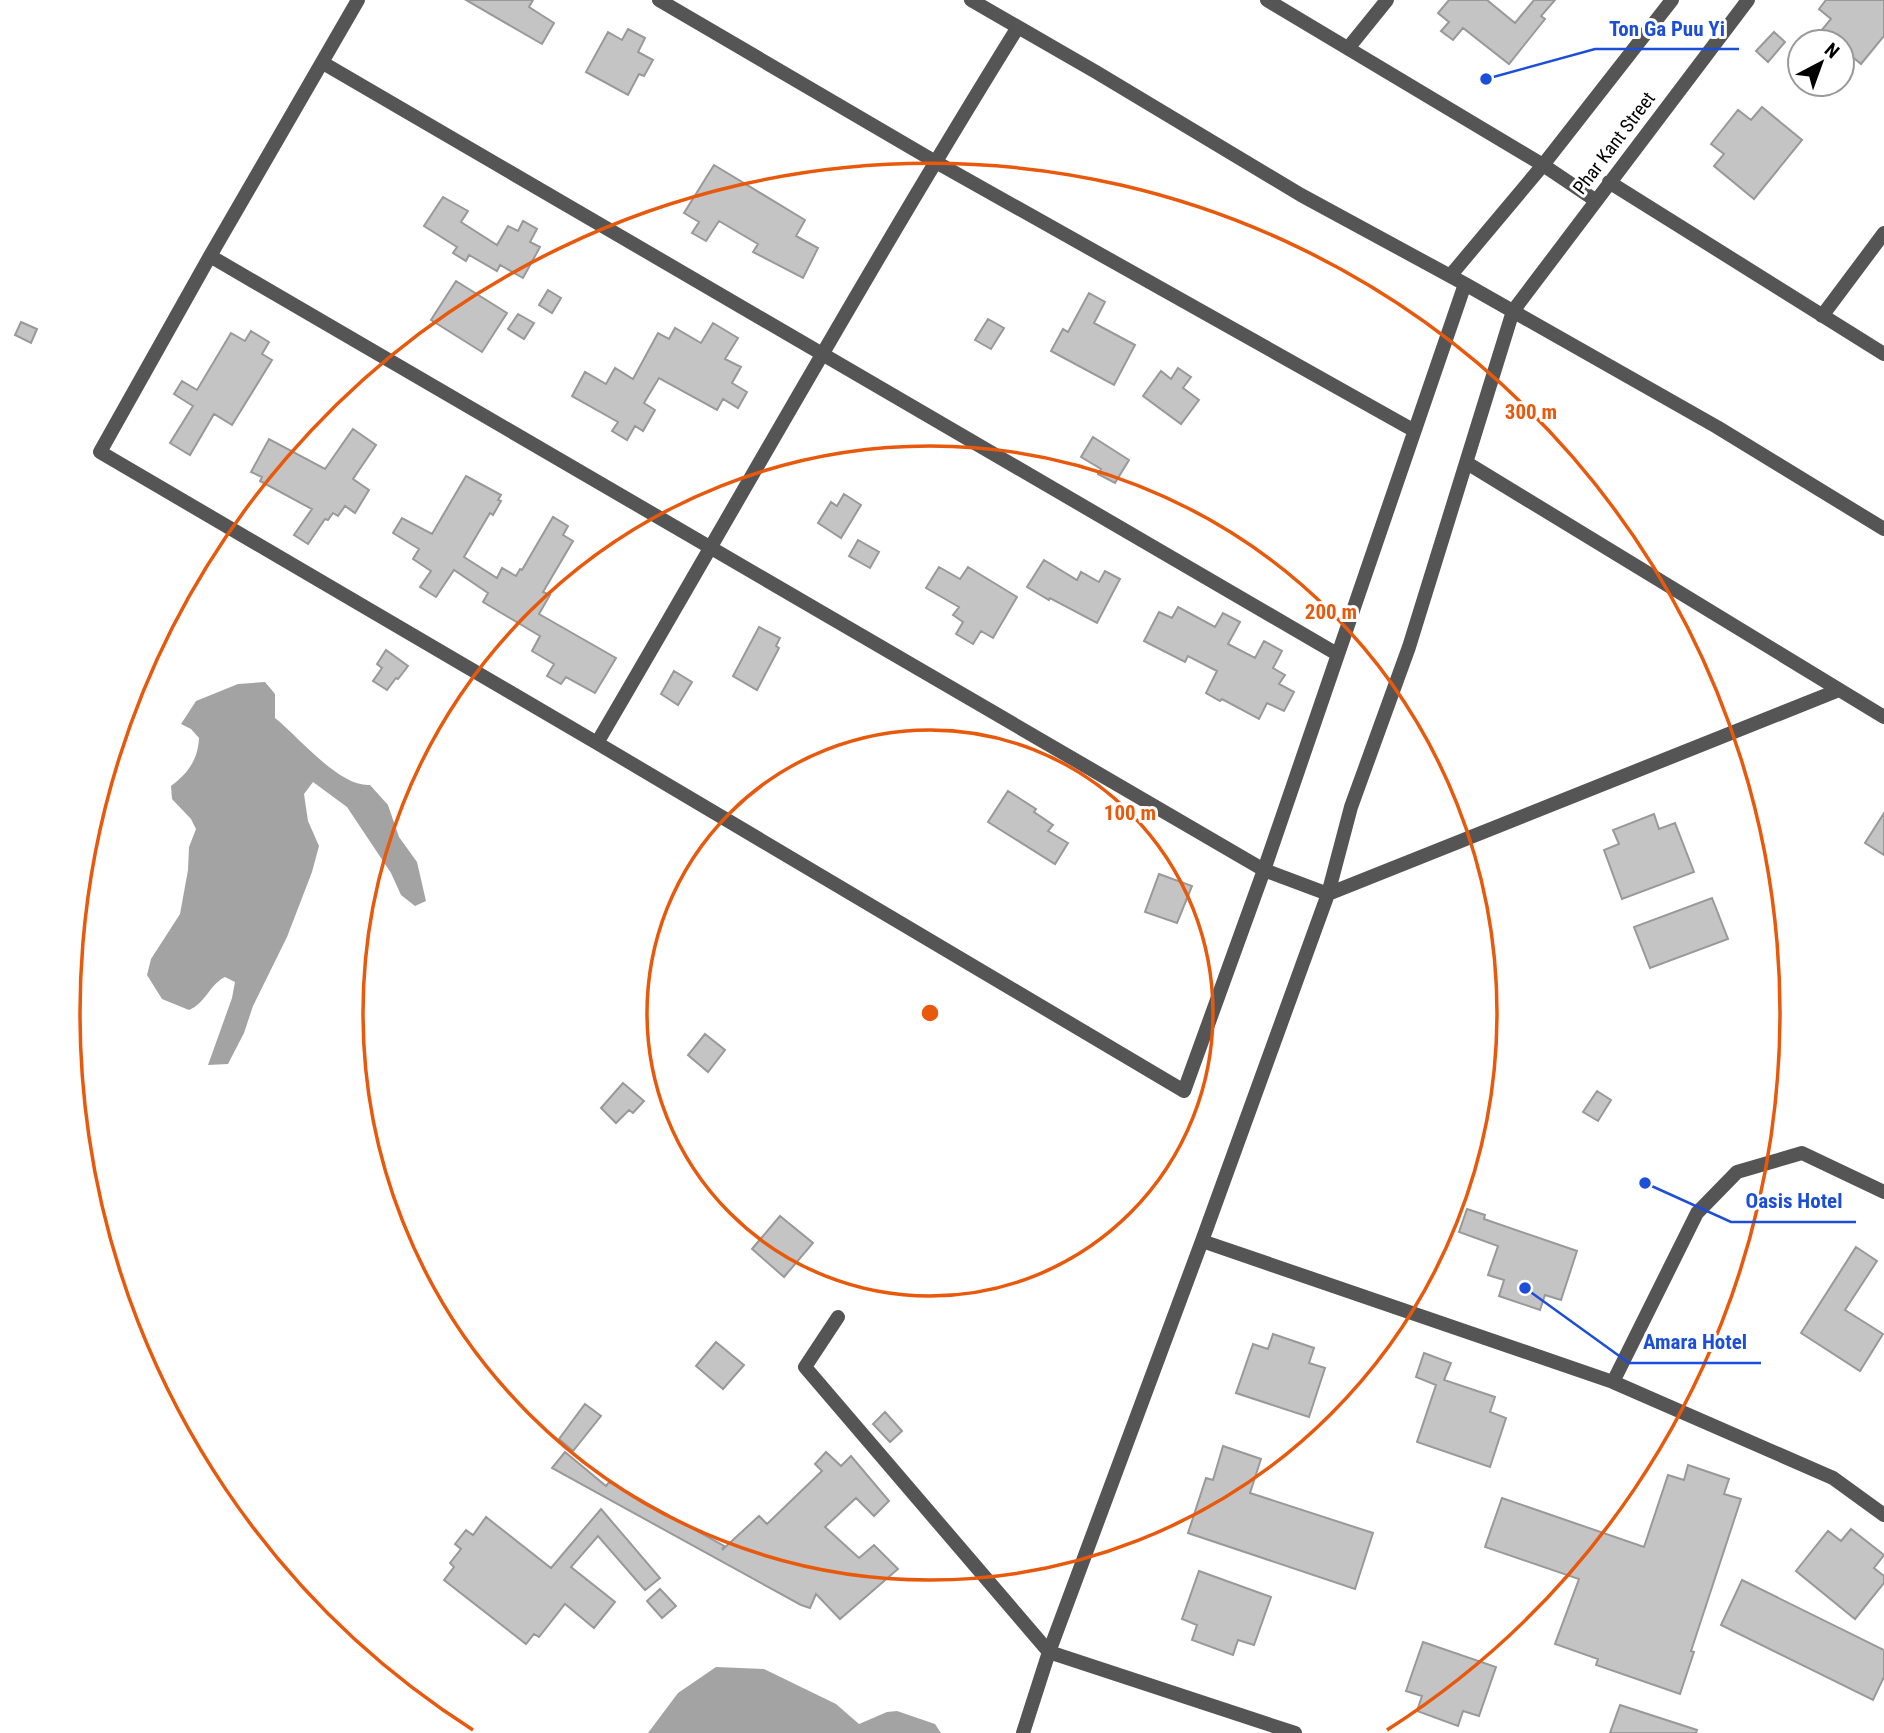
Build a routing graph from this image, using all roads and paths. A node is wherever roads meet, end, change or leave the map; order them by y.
1 (358, 0) edge
2 (659, 0) edge
3 (971, 0) edge
4 (1267, 0) edge
5 (1387, 0) edge
6 (1672, 0) edge
7 (1748, 0) edge
8 (1018, 27) junction
9 (1349, 47) junction
10 (323, 63) junction
11 (934, 161) junction
12 (1543, 165) junction
13 (1609, 182) junction
14 (1595, 201) junction
15 (1884, 233) edge
16 (210, 256) junction
17 (1450, 276) junction
18 (1465, 284) junction
19 (1513, 311) junction
20 (1822, 316) junction
21 (821, 354) junction
22 (1884, 354) edge
23 (1413, 430) junction
24 (1467, 463) junction
25 (1884, 529) edge
26 (711, 549) junction
27 (1337, 654) junction
28 (1839, 690) junction
29 (1884, 717) edge
30 (597, 743) junction
31 (1264, 870) junction
32 (1328, 894) junction
33 (1884, 1192) edge
34 (1202, 1241) junction
35 (838, 1317) dead end
36 (1613, 1382) junction
37 (1884, 1515) edge
38 (1049, 1652) junction
39 (1023, 1733) edge
40 (1295, 1733) edge

1 - 10 street
2 - 11 street
3 - 8 street
4 - 9 street
5 - 9 street
6 - 12 street
7 - 13 street, Phar Kant Street
8 - 11 street
8 - 17 street
9 - 12 street
10 - 16 street
10 - 21 street
11 - 21 street
11 - 23 street
12 - 14 street
12 - 17 street
13 - 14 street, Phar Kant Street
13 - 20 street
14 - 19 street, Phar Kant Street
15 - 20 street
16 - 26 street
16 - 30 street
17 - 18 street
18 - 19 street
18 - 23 street
19 - 24 street, Phar Kant Street
19 - 25 street
20 - 22 street
21 - 26 street
21 - 27 street
23 - 27 street
24 - 28 street
24 - 32 street, Phar Kant Street
26 - 30 street
26 - 31 street
27 - 31 street
28 - 29 street
28 - 32 street
30 - 31 street
31 - 32 street
32 - 34 street, Phar Kant Street
33 - 36 street
34 - 36 street
34 - 38 street, Phar Kant Street
35 - 38 street
36 - 37 street
38 - 39 street, Phar Kant Street
38 - 40 street

